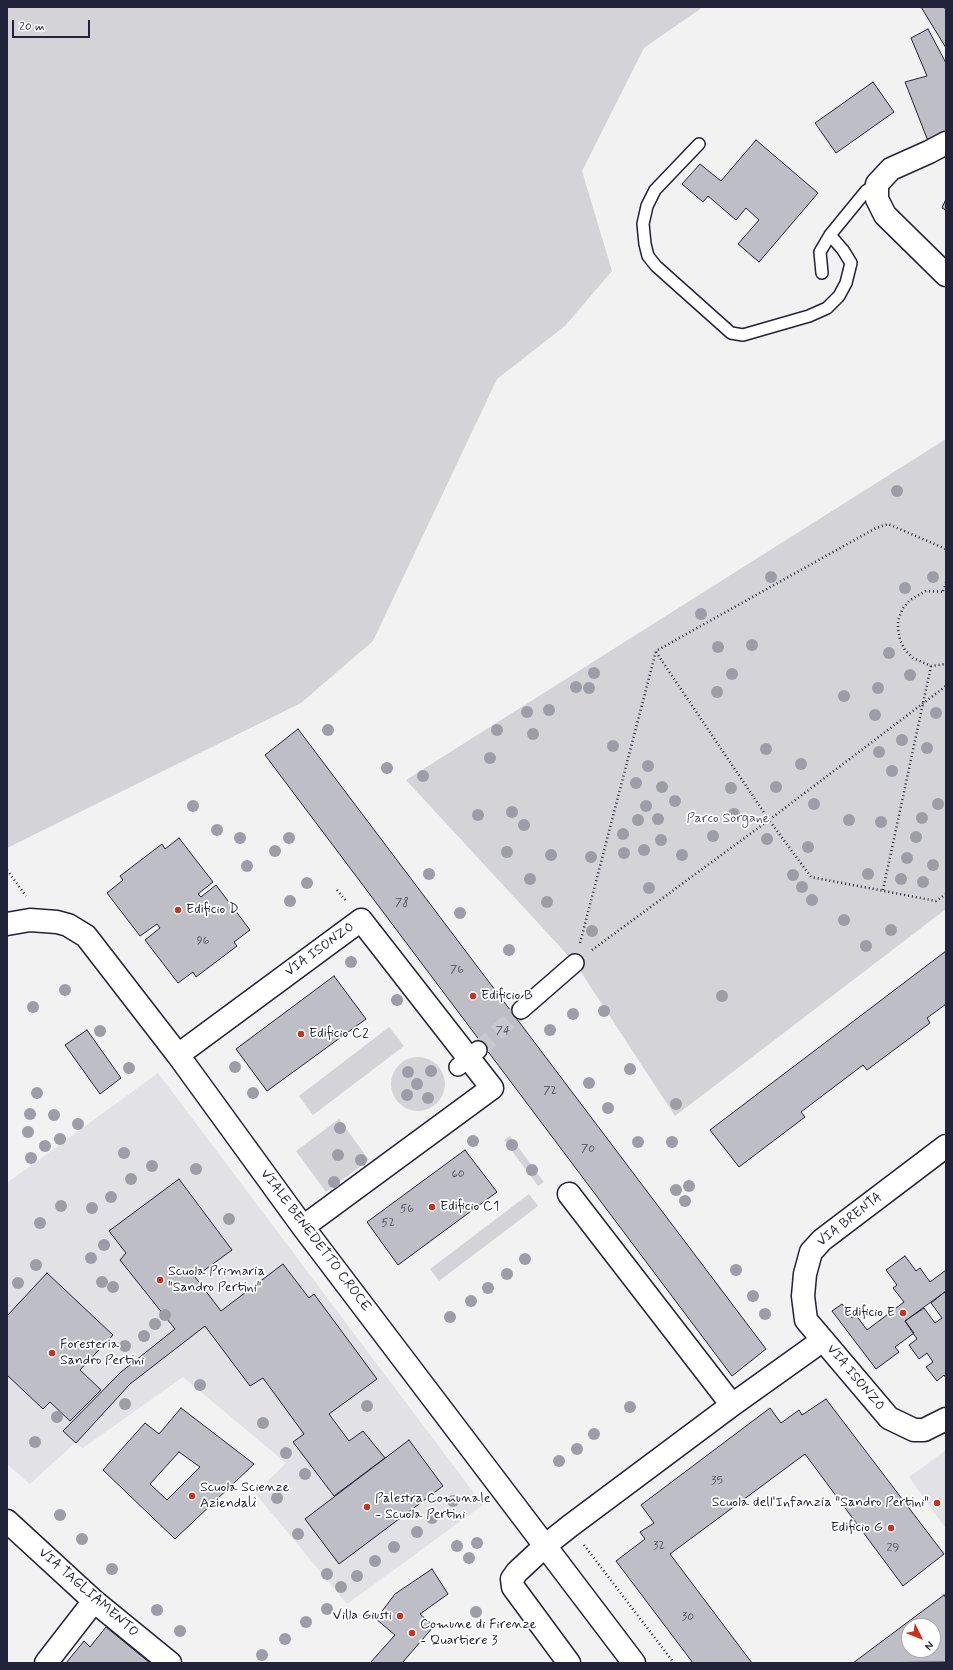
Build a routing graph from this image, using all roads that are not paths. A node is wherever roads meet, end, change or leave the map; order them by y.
1 (946, 143) edge
2 (699, 144) dead end
3 (878, 184) junction
4 (830, 235) junction
5 (822, 273) dead end
6 (946, 275) edge
7 (7, 924) edge
8 (575, 963) road end
9 (521, 1010) tunnel mouth
10 (178, 1055) junction
11 (946, 1146) edge
12 (570, 1194) dead end
13 (303, 1228) junction
14 (822, 1340) junction
15 (732, 1405) junction
16 (946, 1419) edge
17 (7, 1521) edge
18 (546, 1545) junction
19 (94, 1601) junction
20 (46, 1663) edge
21 (170, 1663) edge
22 (569, 1663) edge
23 (634, 1663) edge

1 - 3 street
2 - 4 lane
3 - 4 lane
3 - 6 street
4 - 5 lane
7 - 10 street, VIALE BENEDETTO CROCE
8 - 9 street
10 - 13 street, VIALE BENEDETTO CROCE
10 - 13 street, VIA ISONZO
11 - 14 street, VIA BRENTA
12 - 15 street
13 - 18 street, VIALE BENEDETTO CROCE
14 - 15 street, VIA ISONZO
14 - 16 street, VIA ISONZO
15 - 18 street, VIA ISONZO
17 - 19 street, VIA TAGLIAMENTO
18 - 22 street
18 - 23 street, VIALE BENEDETTO CROCE
19 - 20 street
19 - 21 street, VIA TAGLIAMENTO

